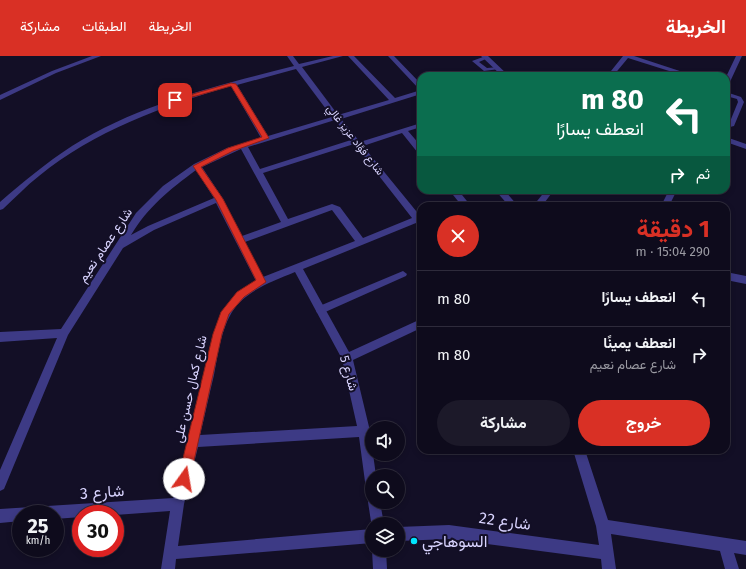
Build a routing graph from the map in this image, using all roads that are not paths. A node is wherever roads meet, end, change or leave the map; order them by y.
1 (98, 56) edge
2 (290, 56) edge
3 (340, 56) edge
4 (351, 56) edge
5 (391, 56) edge
6 (627, 56) edge
7 (739, 56) edge
8 (484, 57) edge
9 (299, 67) junction
10 (497, 68) junction
11 (502, 72) edge
12 (613, 72) edge
13 (679, 72) edge
14 (730, 75) edge
15 (233, 84) junction
16 (417, 84) edge
17 (417, 93) edge
18 (730, 95) edge
19 (0, 98) edge
20 (393, 100) junction
21 (336, 117) junction
22 (730, 125) edge
23 (417, 126) edge
24 (404, 131) junction
25 (265, 138) junction
26 (730, 141) edge
27 (357, 143) junction
28 (243, 145) junction
29 (417, 146) edge
30 (746, 147) edge
31 (197, 166) junction
32 (258, 172) junction
33 (457, 194) edge
34 (503, 194) edge
35 (547, 194) edge
36 (219, 199) junction
37 (464, 202) edge
38 (510, 202) edge
39 (540, 202) edge
40 (0, 207) edge
41 (417, 217) edge
42 (417, 222) edge
43 (286, 223) junction
44 (240, 240) junction
45 (361, 242) junction
46 (117, 247) junction
47 (297, 267) junction
48 (403, 274) dead end
49 (730, 277) edge
50 (746, 280) edge
51 (261, 282) junction
52 (320, 310) junction
53 (417, 325) edge
54 (64, 333) junction
55 (0, 336) edge
56 (347, 358) junction
57 (364, 431) junction
58 (193, 440) junction
59 (580, 454) edge
60 (369, 469) edge
61 (0, 484) edge
62 (178, 504) junction
63 (64, 512) edge
64 (12, 515) edge
65 (0, 516) edge
66 (603, 526) junction
67 (405, 533) edge
68 (365, 537) edge
69 (725, 544) junction
70 (746, 548) edge
71 (170, 553) junction
72 (607, 553) junction
73 (379, 557) edge
74 (168, 569) edge
75 (380, 569) edge
76 (609, 569) edge
77 (732, 569) edge

1 - 19 street
2 - 9 street, شارع فؤاد عزيز غالي
3 - 9 street
4 - 20 street
5 - 16 street
6 - 12 street
6 - 13 street
7 - 14 street
8 - 10 street
8 - 10 lane
9 - 15 street
9 - 21 street, شارع فؤاد عزيز غالي
10 - 11 street
15 - 25 street
15 - 40 street
17 - 20 street, شارع عصام نعيم
18 - 22 lane
20 - 21 street, شارع عصام نعيم
21 - 25 street, شارع عصام نعيم
21 - 27 street, شارع فؤاد عزيز غالي
23 - 24 street
24 - 27 street
24 - 29 street
25 - 28 street, شارع عصام نعيم
26 - 30 street
27 - 32 street
27 - 41 street, شارع فؤاد عزيز غالي
28 - 31 street, شارع عصام نعيم
28 - 32 street
31 - 36 street
31 - 46 street, شارع عصام نعيم
32 - 43 street
33 - 37 street
34 - 38 street
35 - 39 street
36 - 44 street
36 - 46 street
42 - 45 street, شارع كمال حسن على
43 - 44 street
43 - 45 street
44 - 51 street
45 - 47 street, شارع كمال حسن على
46 - 54 street, شارع عصام نعيم
47 - 51 street, شارع كمال حسن على
47 - 52 street, شارع 5
48 - 52 lane
49 - 50 street
51 - 58 street, شارع كمال حسن على
52 - 56 street, شارع 5
53 - 56 street
54 - 55 street
54 - 61 street, شارع عصام نعيم
56 - 57 street, شارع 5
57 - 58 street
57 - 60 street, شارع 5
58 - 62 street, شارع كمال حسن على
59 - 66 street
62 - 63 street, شارع 3
62 - 71 street, شارع كمال حسن على
64 - 65 street
66 - 69 street
66 - 72 street
67 - 72 street, شارع 22
68 - 71 street
69 - 70 street
69 - 77 street
71 - 74 street, شارع كمال حسن على
72 - 76 street
73 - 75 street

